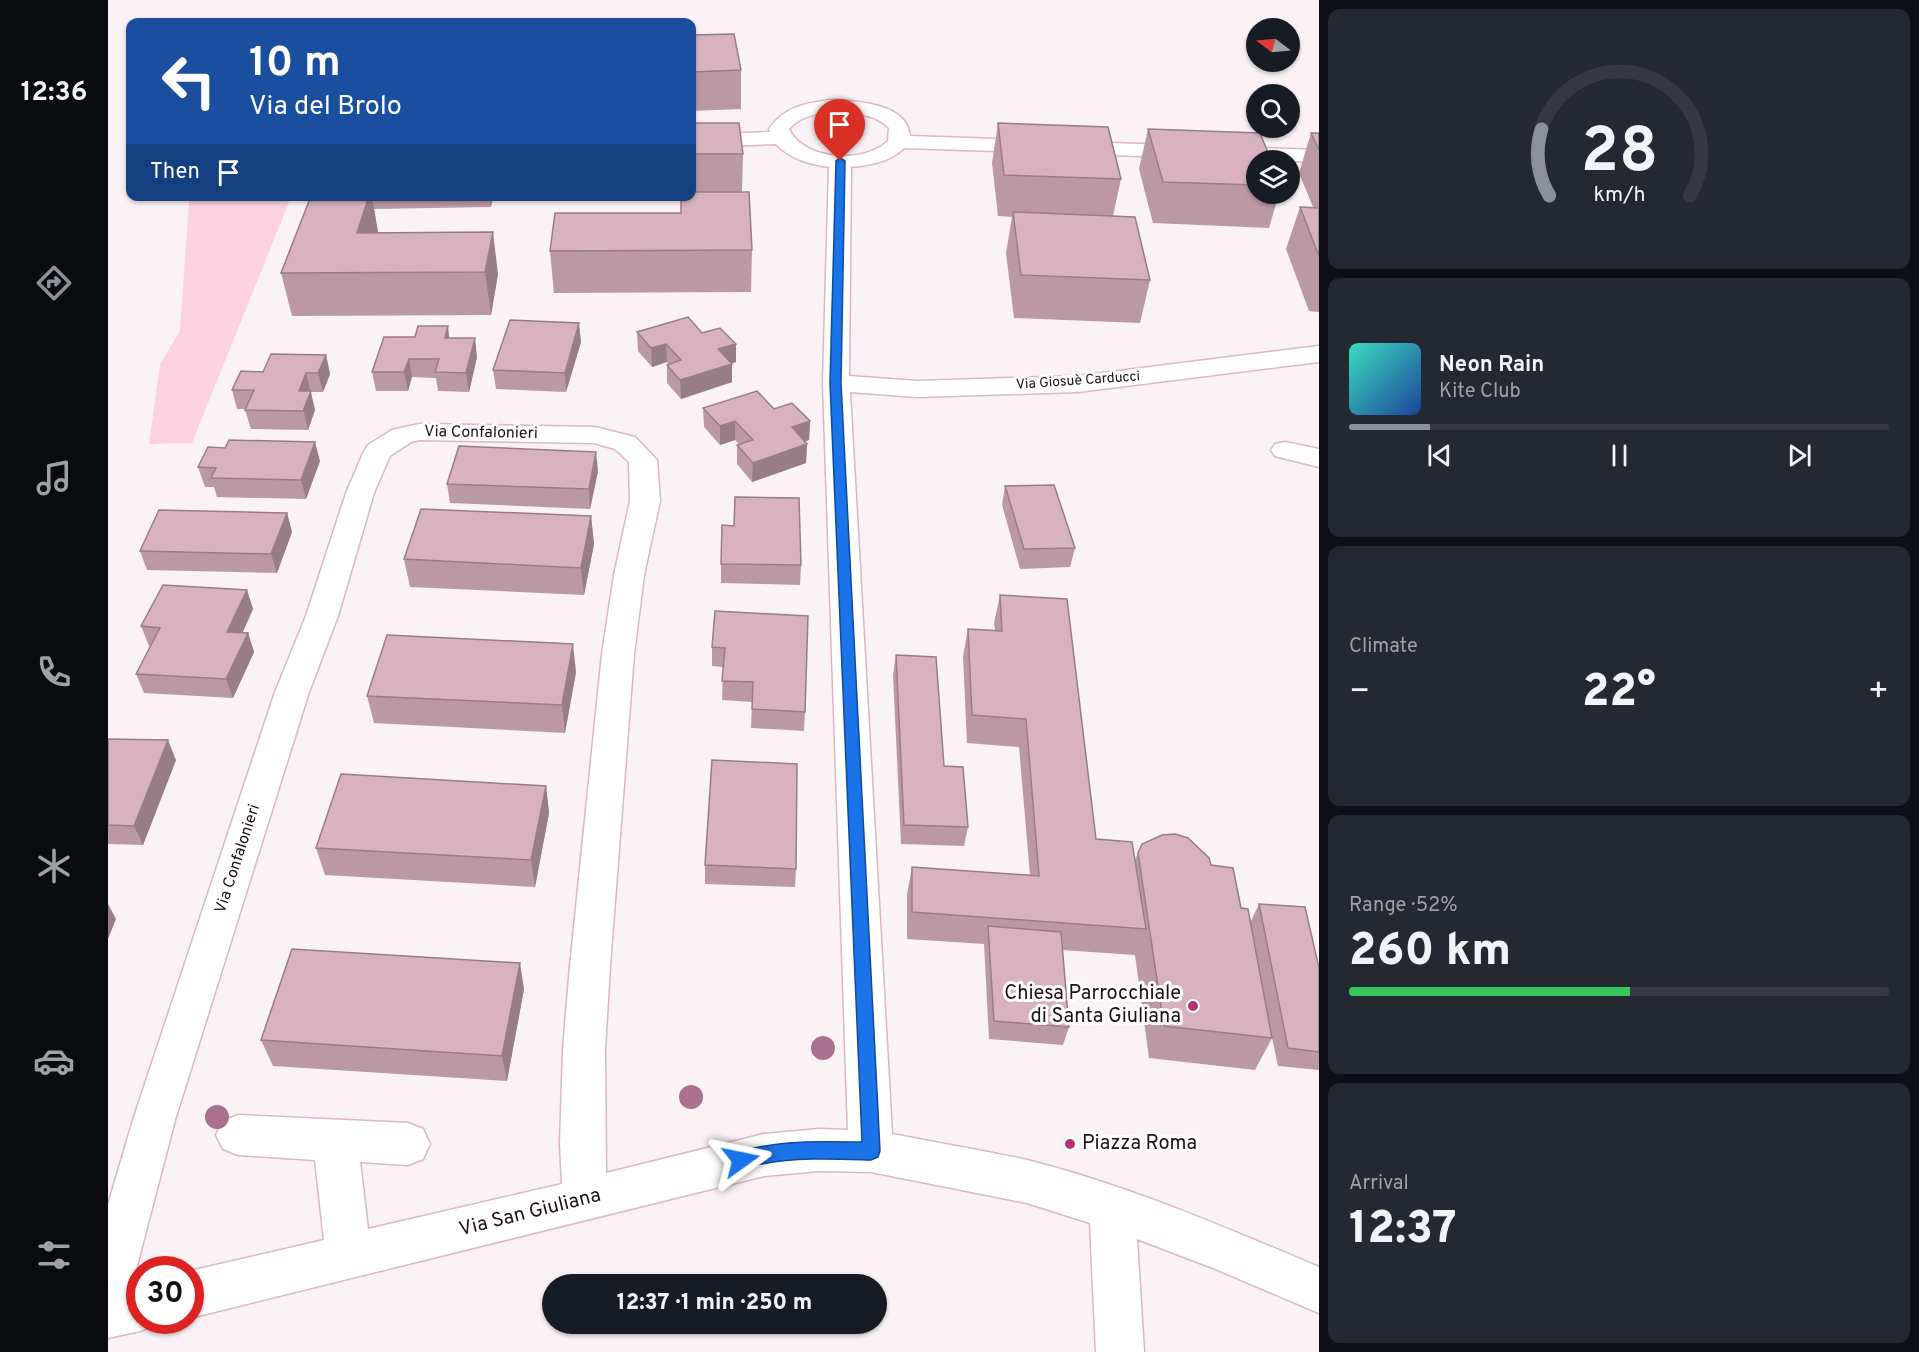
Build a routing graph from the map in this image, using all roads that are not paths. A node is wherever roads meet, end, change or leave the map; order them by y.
1 (780, 138) junction
2 (696, 141) edge
3 (899, 142) junction
4 (1319, 156) edge
5 (840, 161) junction
6 (1319, 354) edge
7 (836, 383) junction
8 (1285, 450) dead end
9 (1319, 458) edge
10 (238, 1134) dead end
11 (335, 1140) junction
12 (408, 1143) dead end
13 (871, 1151) junction
14 (585, 1200) junction
15 (1112, 1208) junction
16 (349, 1257) junction
17 (1309, 1285) edge
18 (108, 1286) edge
19 (204, 1292) edge
20 (126, 1310) edge
21 (108, 1314) edge
22 (1120, 1352) edge

1 - 2 street
1 - 3 street
1 - 5 street
3 - 4 street
3 - 5 street
5 - 7 street
6 - 7 street, Via Giosuè Carducci
7 - 13 street
8 - 9 street
10 - 11 street
11 - 12 street
11 - 16 street
13 - 14 street, Via San Giuliana
13 - 15 street
14 - 16 street, Via San Giuliana
14 - 18 street, Via Confalonieri
15 - 17 street
15 - 22 street
16 - 19 street, Via San Giuliana
20 - 21 street

